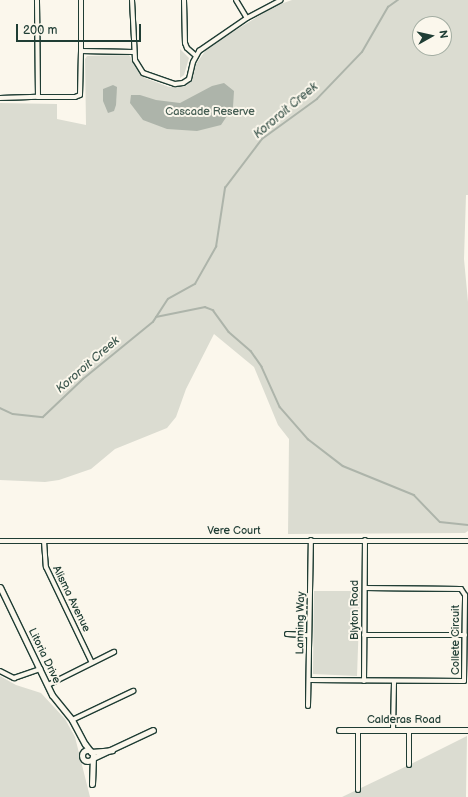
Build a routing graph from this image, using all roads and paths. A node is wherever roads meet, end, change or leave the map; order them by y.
1 (37, 0) edge
2 (81, 0) edge
3 (132, 0) edge
4 (184, 0) edge
5 (236, 0) edge
6 (281, 0) edge
7 (247, 18) junction
8 (80, 51) junction
9 (133, 52) junction
10 (195, 55) junction
11 (0, 98) edge
12 (38, 98) junction
13 (311, 540) junction
14 (365, 540) junction
15 (0, 541) edge
16 (44, 541) junction
17 (468, 541) edge
18 (0, 587) edge
19 (365, 588) junction
20 (287, 634) dead end
21 (364, 634) junction
22 (309, 635) junction
23 (465, 635) junction
24 (114, 652) dead end
25 (92, 663) junction
26 (40, 669) junction
27 (0, 671) edge
28 (309, 680) junction
29 (364, 681) junction
30 (394, 681) junction
31 (48, 685) junction
32 (133, 691) dead end
33 (308, 706) dead end
34 (72, 720) junction
35 (77, 730) junction
36 (152, 730) dead end
37 (339, 730) dead end
38 (358, 730) junction
39 (393, 730) junction
40 (409, 730) junction
41 (468, 730) edge
42 (112, 750) junction
43 (91, 752) junction
44 (83, 754) junction
45 (93, 758) junction
46 (85, 761) junction
47 (408, 765) dead end
48 (358, 790) dead end

1 - 12 street
2 - 8 street
3 - 9 street
4 - 10 street
5 - 7 street
6 - 7 street
7 - 10 street
8 - 9 street
8 - 12 street
9 - 10 street
11 - 12 street
13 - 14 street, Vere Court
13 - 16 street, Vere Court
13 - 22 street, Lanning Way
14 - 17 street, Vere Court
14 - 19 street, Blyton Road
15 - 16 street, Vere Court
16 - 25 street, Alisma Avenue
18 - 26 street, Litoria Drive
19 - 21 street, Blyton Road
19 - 23 street, Collete Circuit
20 - 22 street
21 - 23 street
21 - 29 street, Blyton Road
22 - 28 street, Lanning Way
23 - 30 street, Collete Circuit
24 - 25 street
25 - 31 street
26 - 27 street
26 - 31 street, Litoria Drive
28 - 29 street, Collete Circuit
28 - 33 street, Lanning Way
29 - 30 street, Collete Circuit
30 - 39 street
31 - 34 street, Litoria Drive
32 - 34 street
34 - 35 street, Litoria Drive
35 - 43 street, Litoria Drive
35 - 44 street, Litoria Drive
36 - 42 street
37 - 38 street, Calderas Road
38 - 39 street, Calderas Road
38 - 48 street
39 - 40 street, Calderas Road
40 - 41 street, Calderas Road
40 - 47 street
42 - 43 street
42 - 45 street
43 - 44 street
43 - 45 street, Litoria Drive
44 - 46 street, Litoria Drive
45 - 46 street
45 - 46 street, Litoria Drive

